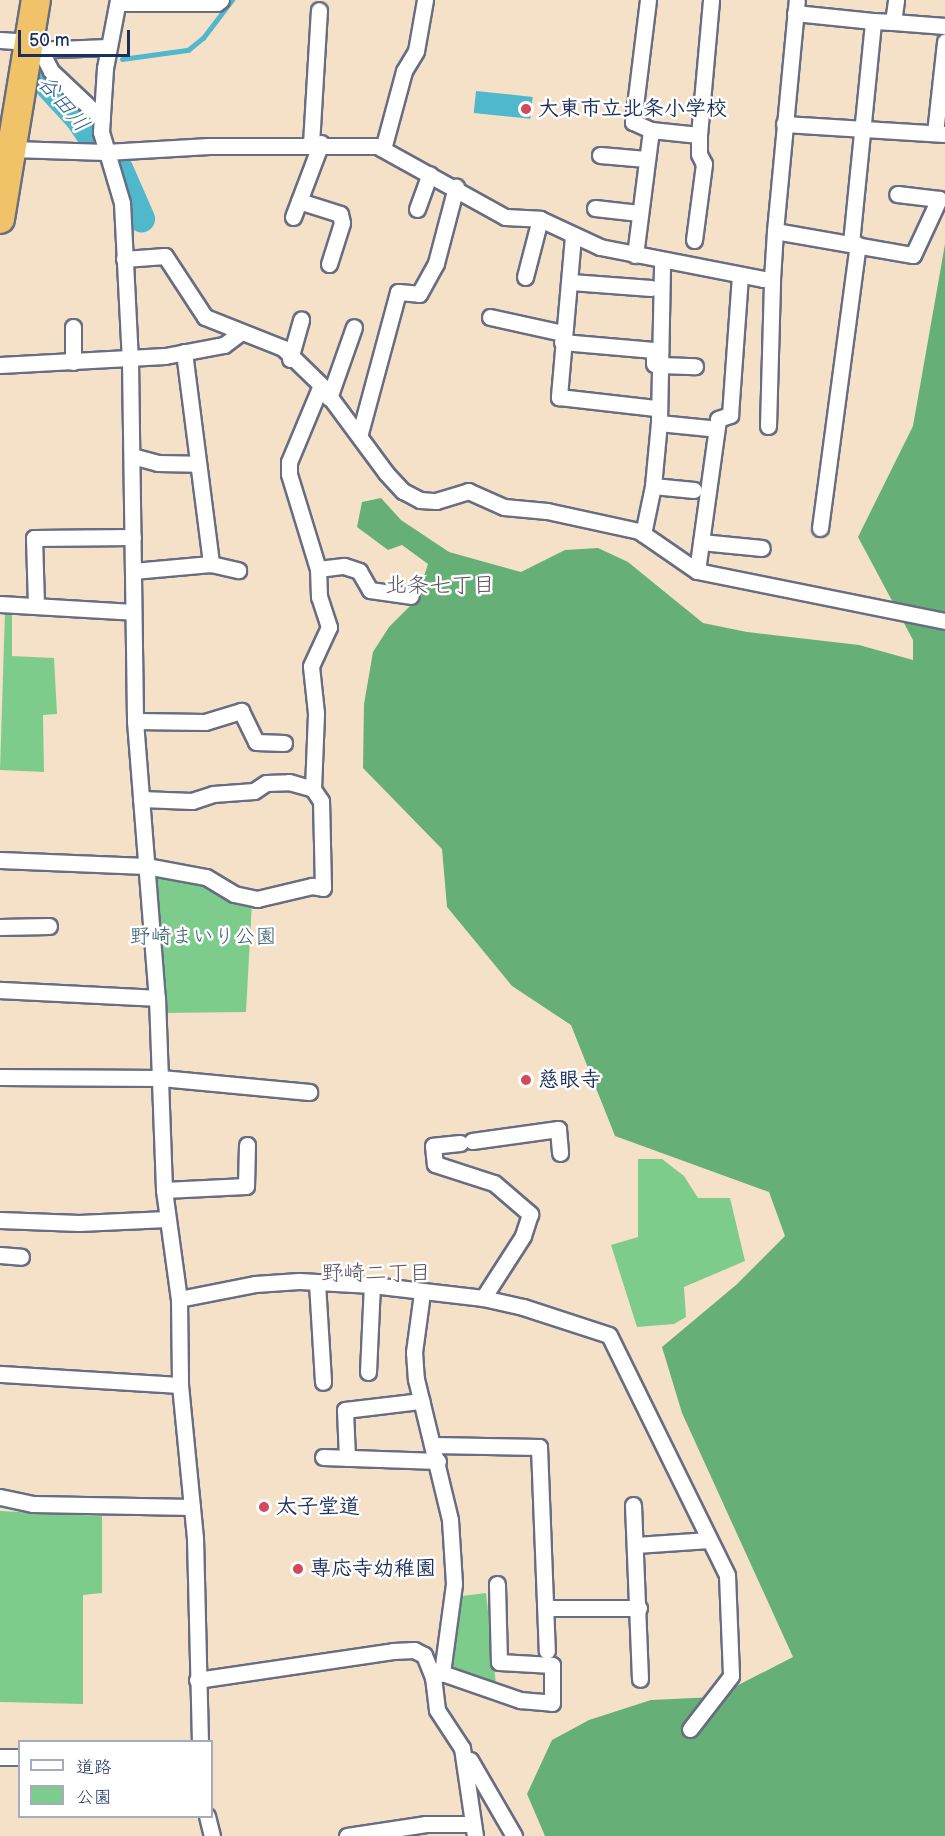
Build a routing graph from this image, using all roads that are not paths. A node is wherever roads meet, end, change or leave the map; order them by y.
1 (36, 0) edge
2 (221, 0) edge
3 (425, 0) edge
4 (648, 0) edge
5 (711, 0) edge
6 (896, 0) edge
7 (118, 2) edge
8 (177, 2) edge
9 (796, 7) edge
10 (318, 10) dead end
11 (873, 21) junction
12 (893, 22) junction
13 (945, 26) edge
14 (0, 40) edge
15 (945, 42) edge
16 (32, 47) junction
17 (108, 47) junction
18 (102, 119) junction
19 (784, 124) junction
20 (862, 128) junction
21 (651, 130) junction
22 (940, 133) edge
23 (699, 135) junction
24 (316, 144) junction
25 (383, 149) junction
26 (106, 152) junction
27 (8, 154) edge
28 (600, 155) dead end
29 (646, 159) junction
30 (430, 174) junction
31 (456, 187) junction
32 (897, 194) dead end
33 (300, 201) junction
34 (595, 208) dead end
35 (417, 209) dead end
36 (639, 213) junction
37 (294, 217) dead end
38 (0, 219) edge
39 (540, 219) junction
40 (775, 231) junction
41 (573, 236) junction
42 (694, 240) dead end
43 (855, 244) junction
44 (635, 255) junction
45 (124, 259) junction
46 (662, 261) junction
47 (329, 264) dead end
48 (740, 275) junction
49 (525, 277) dead end
50 (772, 279) junction
51 (571, 282) junction
52 (651, 288) dead end
53 (490, 316) dead end
54 (301, 320) dead end
55 (73, 327) dead end
56 (354, 327) dead end
57 (240, 333) junction
58 (563, 337) junction
59 (184, 352) junction
60 (290, 359) junction
61 (130, 360) junction
62 (73, 362) junction
63 (0, 365) edge
64 (660, 365) junction
65 (696, 366) dead end
66 (321, 385) junction
67 (330, 398) junction
68 (657, 416) junction
69 (768, 426) dead end
70 (709, 428) dead end
71 (360, 433) junction
72 (132, 456) junction
73 (197, 464) junction
74 (653, 486) junction
75 (694, 490) dead end
76 (645, 527) junction
77 (820, 528) dead end
78 (134, 537) junction
79 (701, 542) junction
80 (762, 548) dead end
81 (211, 564) junction
82 (318, 569) junction
83 (238, 570) dead end
84 (134, 572) junction
85 (697, 572) junction
86 (411, 596) dead end
87 (0, 604) edge
88 (36, 605) junction
89 (133, 612) junction
90 (945, 621) edge
91 (135, 721) junction
92 (284, 743) dead end
93 (313, 789) junction
94 (141, 799) junction
95 (0, 860) edge
96 (146, 866) junction
97 (49, 926) dead end
98 (0, 927) edge
99 (0, 990) edge
100 (158, 998) junction
101 (0, 1077) edge
102 (160, 1078) junction
103 (309, 1092) dead end
104 (247, 1145) dead end
105 (560, 1153) dead end
106 (164, 1190) junction
107 (167, 1219) junction
108 (0, 1220) edge
109 (0, 1256) edge
110 (21, 1257) dead end
111 (317, 1283) junction
112 (372, 1286) junction
113 (422, 1293) junction
114 (483, 1298) junction
115 (179, 1299) junction
116 (368, 1372) dead end
117 (0, 1374) edge
118 (324, 1382) dead end
119 (180, 1385) junction
120 (421, 1401) junction
121 (433, 1445) junction
122 (324, 1457) dead end
123 (347, 1458) junction
124 (438, 1461) junction
125 (0, 1497) edge
126 (633, 1505) dead end
127 (192, 1507) junction
128 (709, 1540) junction
129 (636, 1545) junction
130 (496, 1584) dead end
131 (547, 1608) junction
132 (639, 1608) junction
133 (547, 1651) dead end
134 (437, 1675) junction
135 (640, 1679) dead end
136 (197, 1680) junction
137 (690, 1728) dead end
138 (200, 1740) edge
139 (462, 1748) junction
140 (18, 1756) edge
141 (0, 1757) edge
142 (208, 1818) edge
143 (474, 1830) edge
144 (212, 1836) edge
145 (346, 1836) edge
146 (369, 1836) edge
147 (514, 1836) edge

1 - 16 highway
2 - 8 street
3 - 25 street
4 - 21 street
5 - 23 street
6 - 12 street
7 - 8 street
7 - 17 street
9 - 11 street
9 - 19 street
10 - 24 street
11 - 12 street
11 - 20 street
12 - 13 street
14 - 16 street
15 - 22 street
16 - 17 street
16 - 18 street
16 - 27 highway
17 - 18 street
18 - 26 street
19 - 20 street
19 - 40 street
20 - 22 street
20 - 43 street
21 - 23 street
21 - 29 street
23 - 42 street
24 - 25 street
24 - 26 street
24 - 33 street
25 - 30 street
26 - 27 street
26 - 45 street
27 - 38 highway
28 - 29 street
29 - 36 street
30 - 31 street
30 - 35 street
31 - 39 street
31 - 71 street
32 - 43 street
33 - 37 street
33 - 47 street
34 - 36 street
36 - 44 street
39 - 41 street
39 - 49 street
40 - 43 street
40 - 50 street
41 - 44 street
41 - 51 street
43 - 77 street
44 - 46 street
45 - 57 street
45 - 61 street
46 - 48 street
46 - 64 street
48 - 50 street
48 - 79 street
50 - 69 street
51 - 52 street
51 - 58 street
53 - 58 street
54 - 60 street
55 - 62 street
56 - 67 street
57 - 59 street
57 - 60 street
58 - 68 street
58 - 68 street
59 - 61 street
59 - 73 street
60 - 66 street
61 - 62 street
61 - 72 street
62 - 63 street
64 - 65 street
64 - 68 street
66 - 67 street
66 - 82 street
67 - 71 street
68 - 70 street
68 - 74 street
68 - 76 street
71 - 76 street
72 - 73 street
72 - 78 street
73 - 81 street
74 - 75 street
74 - 76 street
76 - 85 street
78 - 84 street
78 - 88 street
79 - 80 street
79 - 85 street
81 - 83 street
81 - 84 street
82 - 86 street
82 - 93 street
84 - 89 street
85 - 90 street
87 - 88 street
88 - 89 street
89 - 91 street
91 - 92 street
91 - 94 street
93 - 94 street
93 - 96 street
94 - 96 street
95 - 96 street
96 - 100 street
97 - 98 street
99 - 100 street
100 - 102 street
101 - 102 street
102 - 103 street
102 - 106 street
104 - 106 street
105 - 114 street
106 - 107 street
107 - 108 street
107 - 115 street
109 - 110 street
111 - 112 street
111 - 115 street
111 - 118 street
112 - 113 street
112 - 116 street
113 - 114 street
113 - 120 street
114 - 128 street
115 - 119 street
117 - 119 street
119 - 127 street
120 - 121 street
120 - 123 street
121 - 124 street
121 - 131 street
122 - 123 street
123 - 124 street
124 - 134 street
125 - 127 street
126 - 129 street
127 - 136 street
128 - 129 street
128 - 137 street
129 - 132 street
130 - 134 street
131 - 132 street
131 - 133 street
132 - 135 street
134 - 136 street
134 - 139 street
136 - 138 street
139 - 143 street
139 - 147 street
140 - 141 street
142 - 144 street
143 - 146 street
145 - 146 street

